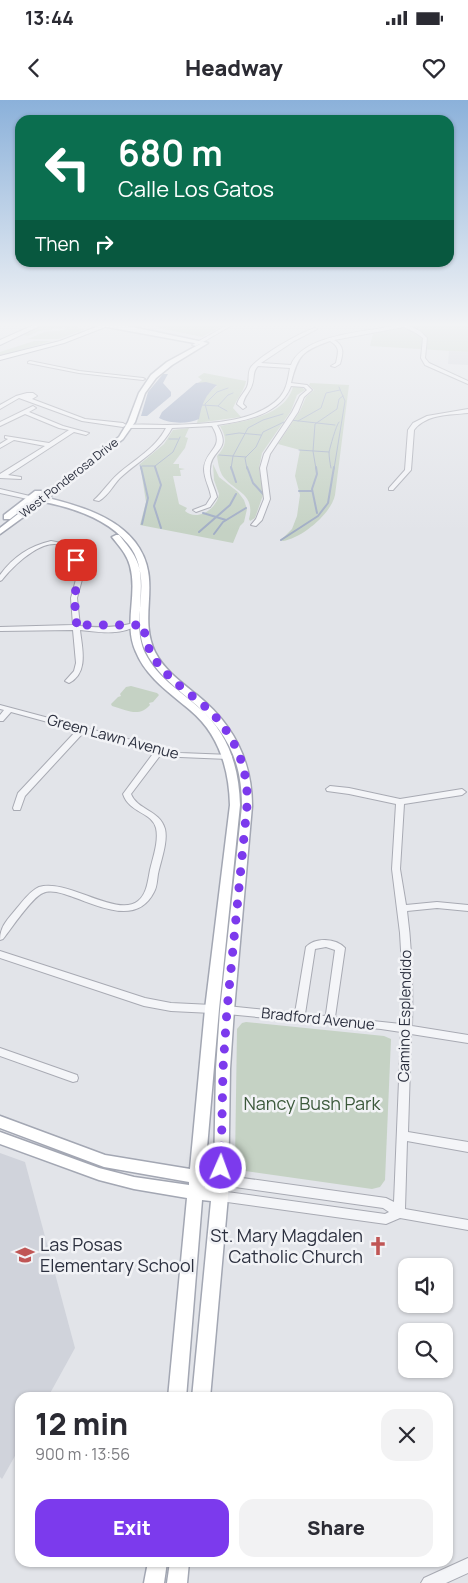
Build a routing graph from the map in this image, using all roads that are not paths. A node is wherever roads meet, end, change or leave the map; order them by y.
1 (134, 393) edge
2 (141, 393) edge
3 (244, 393) edge
4 (284, 393) edge
5 (305, 393) edge
6 (24, 398) junction
7 (243, 407) dead end
8 (32, 408) dead end
9 (0, 409) edge
10 (24, 412) junction
11 (468, 412) edge
12 (0, 424) edge
13 (128, 424) junction
14 (214, 424) junction
15 (168, 426) junction
16 (73, 430) junction
17 (86, 433) dead end
18 (50, 445) junction
19 (0, 446) edge
20 (1, 476) edge
21 (19, 478) dead end
22 (391, 489) dead end
23 (0, 491) edge
24 (35, 499) junction
25 (97, 500) dead end
26 (196, 510) dead end
27 (0, 522) edge
28 (254, 525) dead end
29 (0, 532) edge
30 (0, 579) edge
31 (139, 625) junction
32 (77, 628) junction
33 (0, 630) edge
34 (70, 681) dead end
35 (0, 707) edge
36 (9, 710) junction
37 (0, 719) edge
38 (82, 729) junction
39 (160, 750) junction
40 (234, 757) junction
41 (330, 789) dead end
42 (462, 792) dead end
43 (400, 802) junction
44 (17, 808) dead end
45 (402, 908) junction
46 (468, 908) edge
47 (0, 937) edge
48 (0, 954) edge
49 (212, 1009) junction
50 (227, 1010) junction
51 (299, 1017) junction
52 (328, 1020) junction
53 (406, 1029) junction
54 (468, 1039) edge
55 (0, 1052) edge
56 (73, 1078) dead end
57 (0, 1122) edge
58 (402, 1136) junction
59 (0, 1138) edge
60 (468, 1148) edge
61 (196, 1185) junction
62 (220, 1188) junction
63 (399, 1213) junction
64 (468, 1225) edge
65 (178, 1392) edge
66 (202, 1392) edge
67 (468, 1565) edge
68 (157, 1567) edge
69 (179, 1567) edge
70 (445, 1579) edge
71 (154, 1583) edge
72 (177, 1583) edge
73 (429, 1583) edge

1 - 13 main road, West Ponderosa Drive
2 - 13 main road, West Ponderosa Drive
3 - 7 street
4 - 14 street
5 - 28 street
6 - 9 street
6 - 13 street
6 - 13 street
8 - 10 street
10 - 12 street
10 - 16 street
11 - 22 street
13 - 15 street
13 - 24 main road, West Ponderosa Drive
14 - 15 street
14 - 26 street
15 - 25 street
16 - 17 street
16 - 18 street
18 - 19 street
18 - 20 street
20 - 21 street
23 - 24 street
24 - 27 main road, West Ponderosa Drive
24 - 29 main road, West Ponderosa Drive
24 - 31 main road
30 - 32 street
31 - 32 street
31 - 40 main road
32 - 33 street
32 - 34 street
35 - 36 street, Green Lawn Avenue
36 - 37 street
36 - 38 street, Green Lawn Avenue
38 - 39 street, Green Lawn Avenue
38 - 44 street
39 - 40 street, Green Lawn Avenue
39 - 47 street
40 - 49 main road
40 - 50 main road
41 - 43 street
42 - 43 street
43 - 45 street, Camino Esplendido
45 - 46 street
45 - 53 street, Camino Esplendido
48 - 49 street
49 - 61 main road
50 - 51 street, Bradford Avenue
50 - 62 main road
51 - 52 street, Bradford Avenue
51 - 52 street
52 - 53 street, Bradford Avenue
53 - 54 street, Bradford Avenue
53 - 58 street, Camino Esplendido
55 - 56 street
57 - 61 main road
58 - 60 street
58 - 63 street, Camino Esplendido
59 - 61 main road
61 - 62 main road
61 - 65 main road
62 - 63 street
62 - 66 main road
63 - 64 street
67 - 70 street
68 - 71 main road
69 - 72 main road
70 - 73 street

